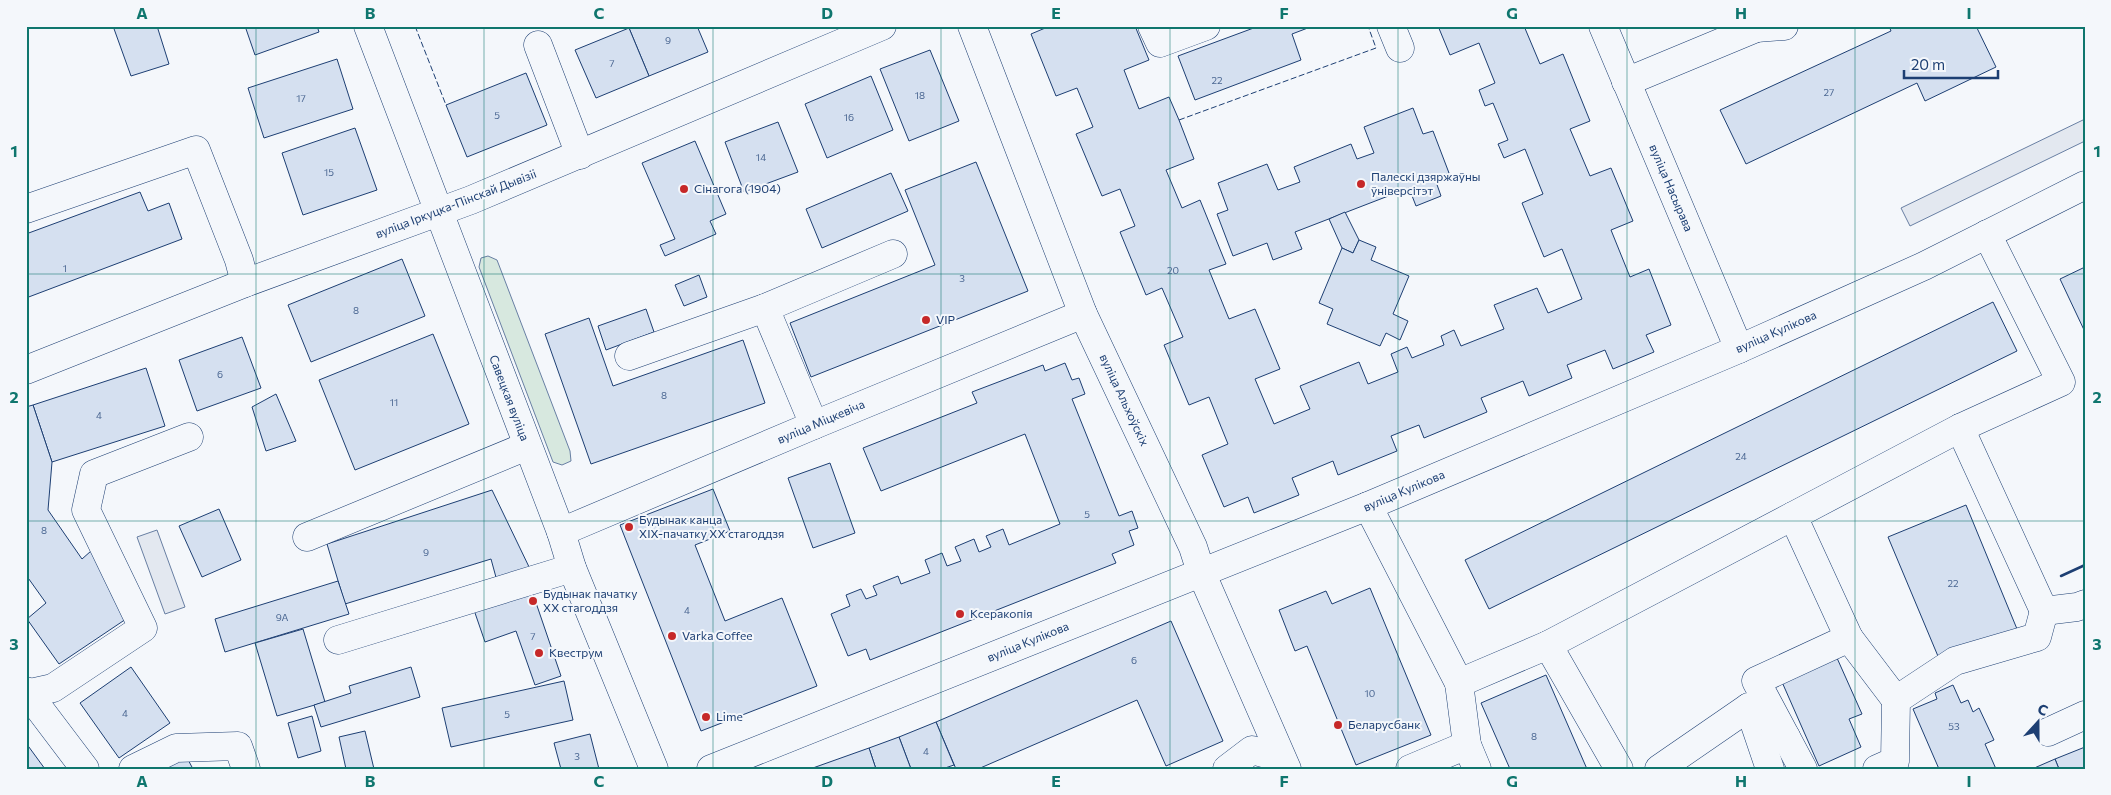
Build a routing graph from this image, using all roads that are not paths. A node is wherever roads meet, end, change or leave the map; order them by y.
1 (368, 26) edge
2 (882, 26) edge
3 (972, 26) edge
4 (1152, 26) edge
5 (1206, 26) edge
6 (1602, 26) edge
7 (1784, 26) edge
8 (1756, 27) edge
9 (538, 45) dead end
10 (1626, 82) junction
11 (580, 155) junction
12 (2085, 185) edge
13 (26, 209) edge
14 (440, 213) junction
15 (1987, 234) junction
16 (893, 254) dead end
17 (246, 283) junction
18 (765, 308) junction
19 (1083, 314) junction
20 (1739, 349) junction
21 (629, 356) dead end
22 (26, 370) edge
23 (814, 425) junction
24 (1960, 428) junction
25 (189, 437) dead end
26 (527, 446) junction
27 (1368, 506) junction
28 (1793, 516) junction
29 (561, 532) junction
30 (307, 537) dead end
31 (572, 568) junction
32 (1201, 572) junction
33 (2044, 611) junction
34 (2082, 613) edge
35 (1849, 638) junction
36 (338, 640) dead end
37 (1548, 645) junction
38 (1458, 683) junction
39 (27, 693) edge
40 (1896, 700) junction
41 (1749, 707) junction
42 (2085, 715) edge
43 (2048, 732) dead end
44 (1786, 738) junction
45 (1472, 757) edge
46 (1284, 764) edge
47 (85, 769) edge
48 (132, 769) edge
49 (246, 769) edge
50 (654, 769) edge
51 (711, 769) edge
52 (1227, 769) edge
53 (1410, 769) edge
54 (1619, 769) edge
55 (1659, 769) edge
56 (1770, 769) edge
57 (1803, 769) edge
58 (1876, 769) edge

1 - 14 street, Савецкая вуліца
2 - 11 street, вуліца Іркуцка-Пінскай Дывізіі
3 - 19 street, вуліца Альхоўскіх
4 - 5 street
6 - 10 street, вуліца Насырава
7 - 8 street
8 - 10 street
9 - 11 street
10 - 20 street, вуліца Насырава
11 - 14 street, вуліца Іркуцка-Пінскай Дывізіі
12 - 15 street, вуліца Кулікова
13 - 17 street
14 - 17 street, вуліца Іркуцка-Пінскай Дывізіі
14 - 26 street, Савецкая вуліца
15 - 20 street, вуліца Кулікова
15 - 24 street
16 - 18 street
17 - 22 street, вуліца Іркуцка-Пінскай Дывізіі
18 - 21 street
18 - 23 street
19 - 23 street, вуліца Міцкевіча
19 - 32 street, вуліца Альхоўскіх
20 - 27 street, вуліца Кулікова
23 - 29 street, вуліца Міцкевіча
24 - 28 street
24 - 33 street
25 - 39 street
26 - 29 street, Савецкая вуліца
26 - 30 street
27 - 32 street, вуліца Кулікова
27 - 38 street
28 - 35 street
28 - 37 street
29 - 31 street, Савецкая вуліца
31 - 36 street
31 - 50 street, Савецкая вуліца
32 - 46 street, вуліца Альхоўскіх
32 - 51 street, вуліца Кулікова
33 - 34 street
33 - 40 street
35 - 40 street
35 - 44 street
37 - 38 street
37 - 54 street
38 - 45 street
39 - 47 street
40 - 58 street
41 - 44 street
41 - 55 street
41 - 56 street
42 - 43 street
44 - 57 street
45 - 53 street
46 - 52 street
48 - 49 street

